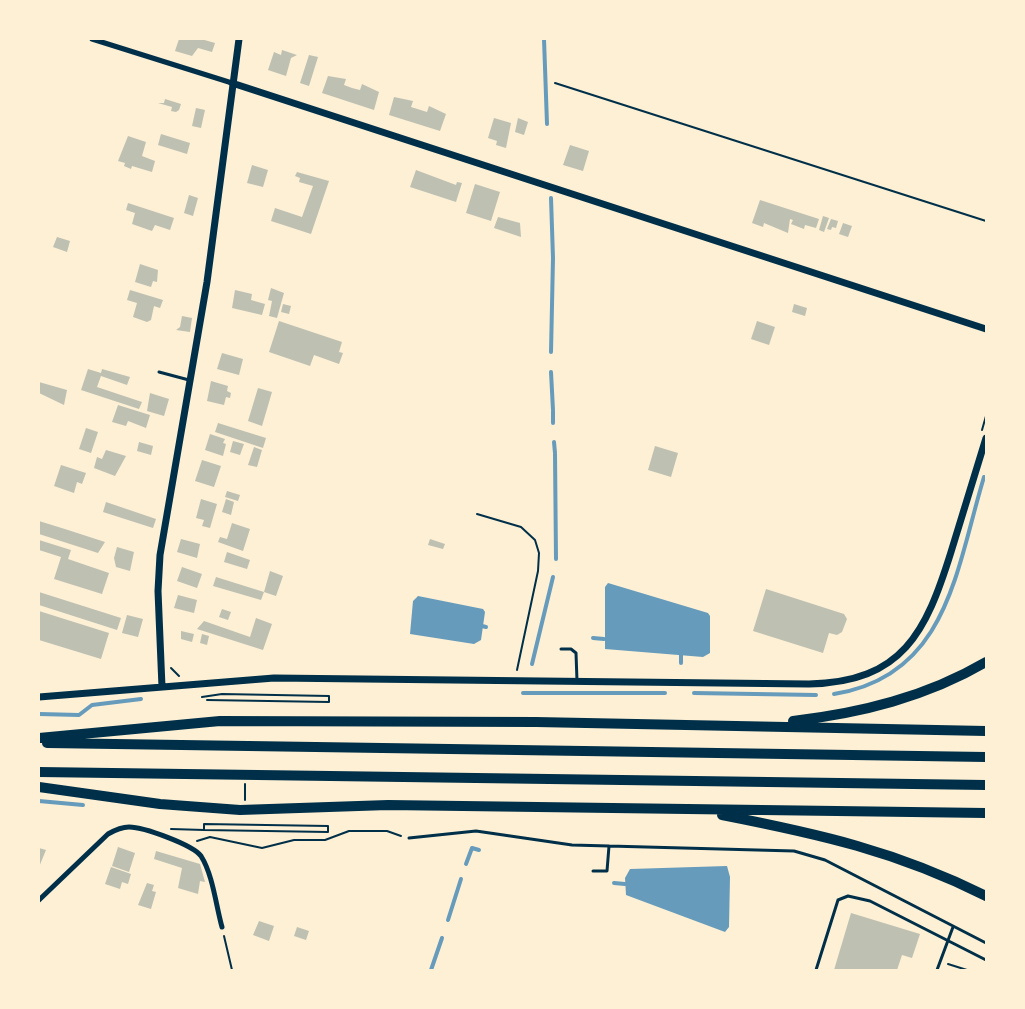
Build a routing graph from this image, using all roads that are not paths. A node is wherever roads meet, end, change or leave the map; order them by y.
1 (92, 39) edge
2 (239, 39) edge
3 (232, 83) junction
4 (986, 328) edge
5 (159, 372) dead end
6 (189, 380) junction
7 (983, 436) edge
8 (561, 649) dead end
9 (986, 662) edge
10 (577, 681) junction
11 (162, 687) junction
12 (39, 698) edge
13 (761, 725) junction
14 (986, 731) edge
15 (39, 738) edge
16 (39, 743) edge
17 (986, 758) edge
18 (39, 772) edge
19 (986, 785) edge
20 (39, 787) edge
21 (695, 809) junction
22 (986, 813) edge
23 (410, 838) road end
24 (609, 846) junction
25 (593, 872) dead end
26 (986, 896) edge
27 (39, 900) edge
28 (953, 926) junction
29 (222, 927) road end
30 (946, 942) junction
31 (986, 943) edge
32 (986, 960) edge
33 (816, 970) edge
34 (937, 970) edge

1 - 3 street
2 - 3 street
3 - 4 street
3 - 6 street
5 - 6 lane
6 - 11 street
7 - 10 street
8 - 10 lane
9 - 13 highway
10 - 11 street
11 - 12 street
13 - 14 highway
13 - 15 highway
16 - 17 highway
18 - 19 highway
20 - 21 highway
21 - 22 highway
21 - 26 highway
23 - 24 lane
24 - 25 lane
24 - 28 lane
27 - 29 street
28 - 30 lane
28 - 31 lane
30 - 32 lane
30 - 33 lane
30 - 34 lane

